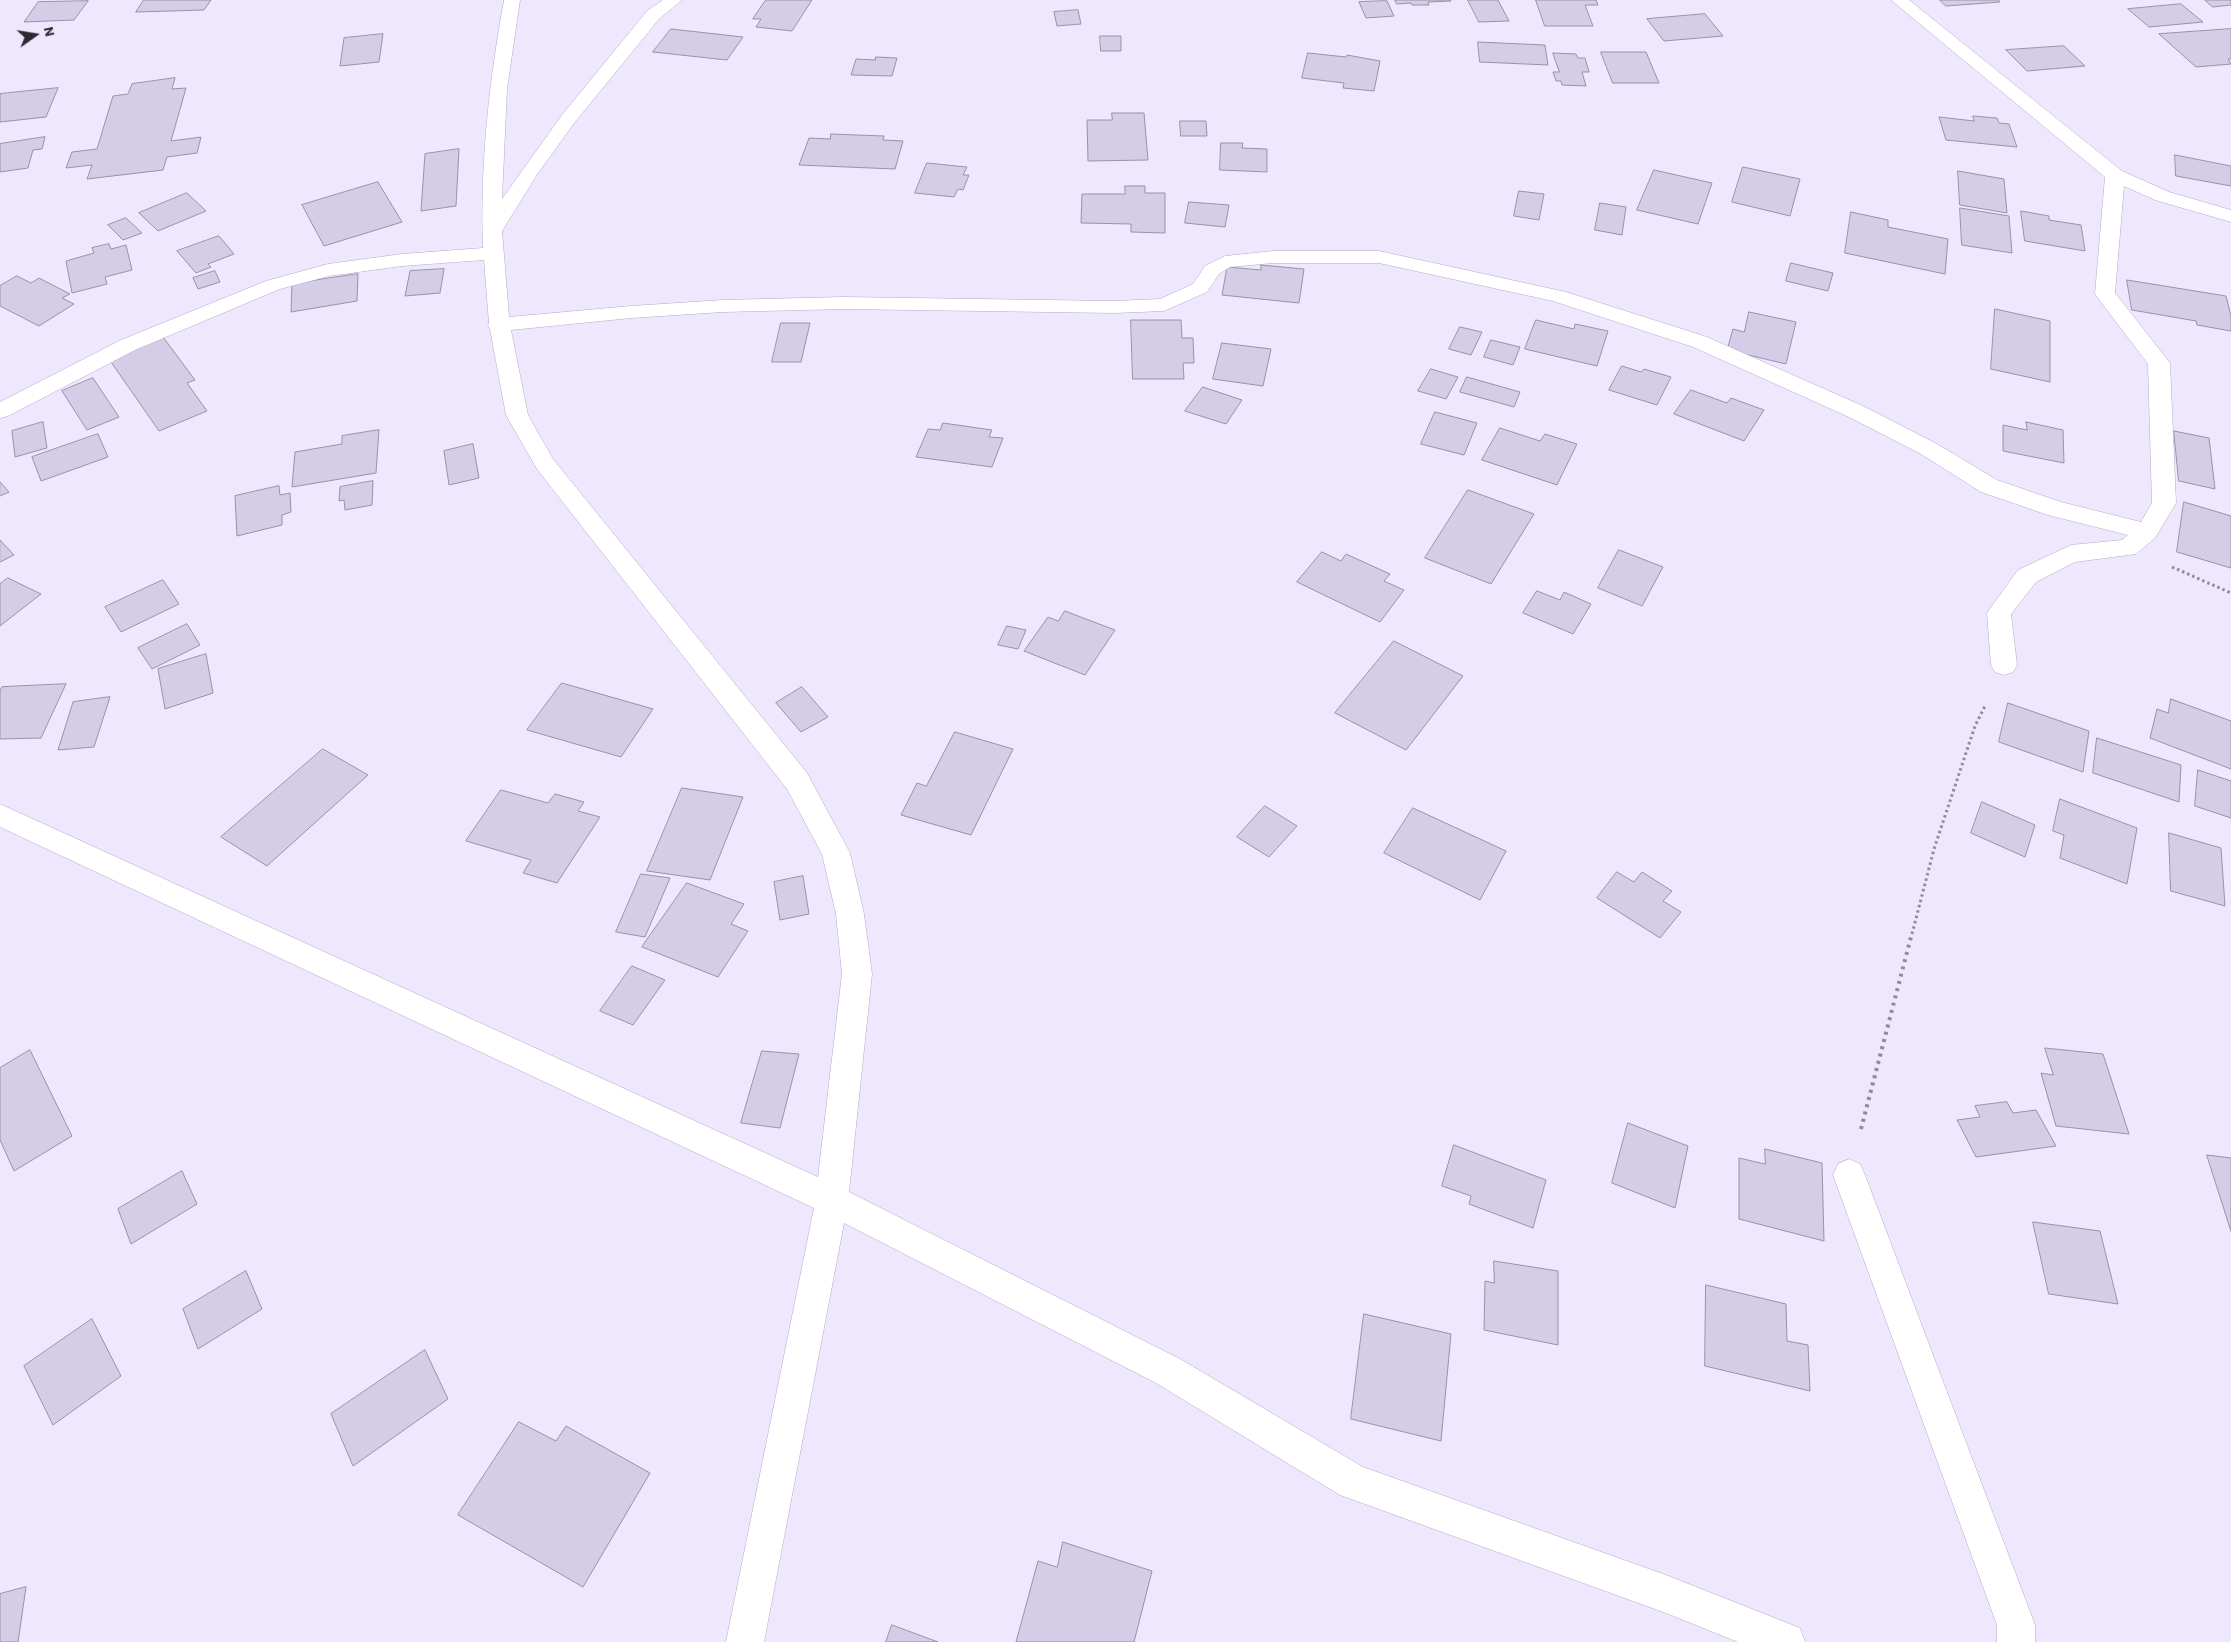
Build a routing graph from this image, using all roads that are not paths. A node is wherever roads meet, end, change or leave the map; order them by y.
1 (512, 0) edge
2 (674, 0) edge
3 (1899, 0) edge
4 (2115, 175) junction
5 (2231, 216) edge
6 (494, 242) junction
7 (498, 325) junction
8 (0, 411) edge
9 (2147, 532) junction
10 (2004, 665) road end
11 (0, 815) edge
12 (1849, 1175) road end
13 (832, 1200) junction
14 (745, 1642) edge
15 (1786, 1642) edge
16 (2016, 1642) edge

1 - 6 street
2 - 6 street
3 - 4 street
4 - 5 street
4 - 9 street
6 - 7 street
6 - 8 street
7 - 9 street
7 - 13 street
9 - 10 street
11 - 13 street
12 - 16 street
13 - 14 street
13 - 15 street

